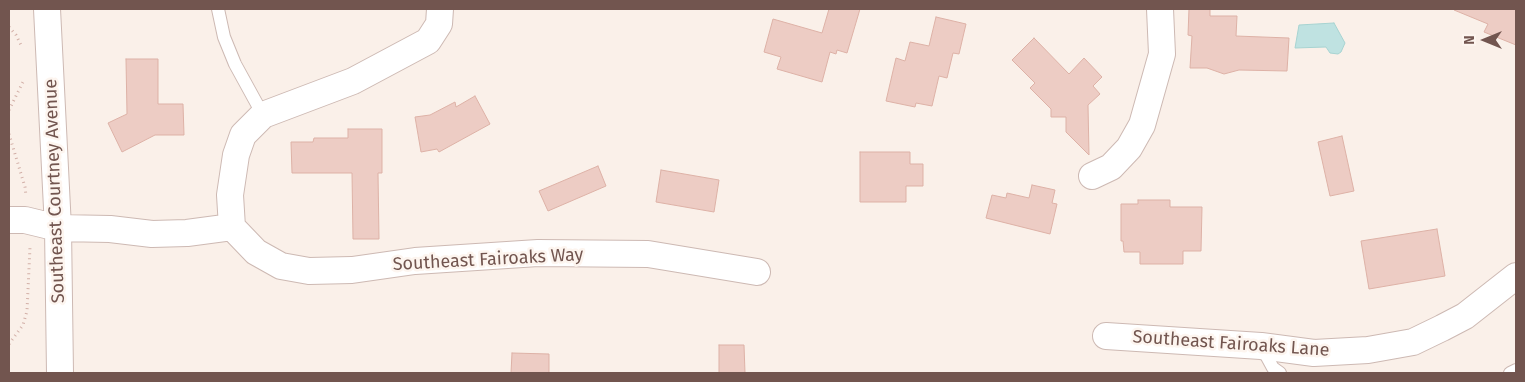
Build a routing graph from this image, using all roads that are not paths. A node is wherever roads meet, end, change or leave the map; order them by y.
1 (47, 9) edge
2 (218, 9) edge
3 (440, 9) edge
4 (1160, 9) edge
5 (263, 115) junction
6 (1092, 176) dead end
7 (9, 220) edge
8 (232, 227) junction
9 (58, 228) junction
10 (757, 272) dead end
11 (1516, 276) edge
12 (1106, 336) dead end
13 (1261, 346) junction
14 (1516, 370) edge
15 (60, 373) edge
16 (1280, 373) edge
17 (1510, 373) edge

1 - 9 street, Southeast Courtney Avenue
2 - 5 lane
3 - 5 street
4 - 6 street
5 - 8 street
7 - 9 street
8 - 9 street
8 - 10 street, Southeast Fairoaks Way
9 - 15 street, Southeast Courtney Avenue
11 - 13 street, Southeast Fairoaks Lane
12 - 13 street, Southeast Fairoaks Lane
13 - 16 lane
14 - 17 lane

